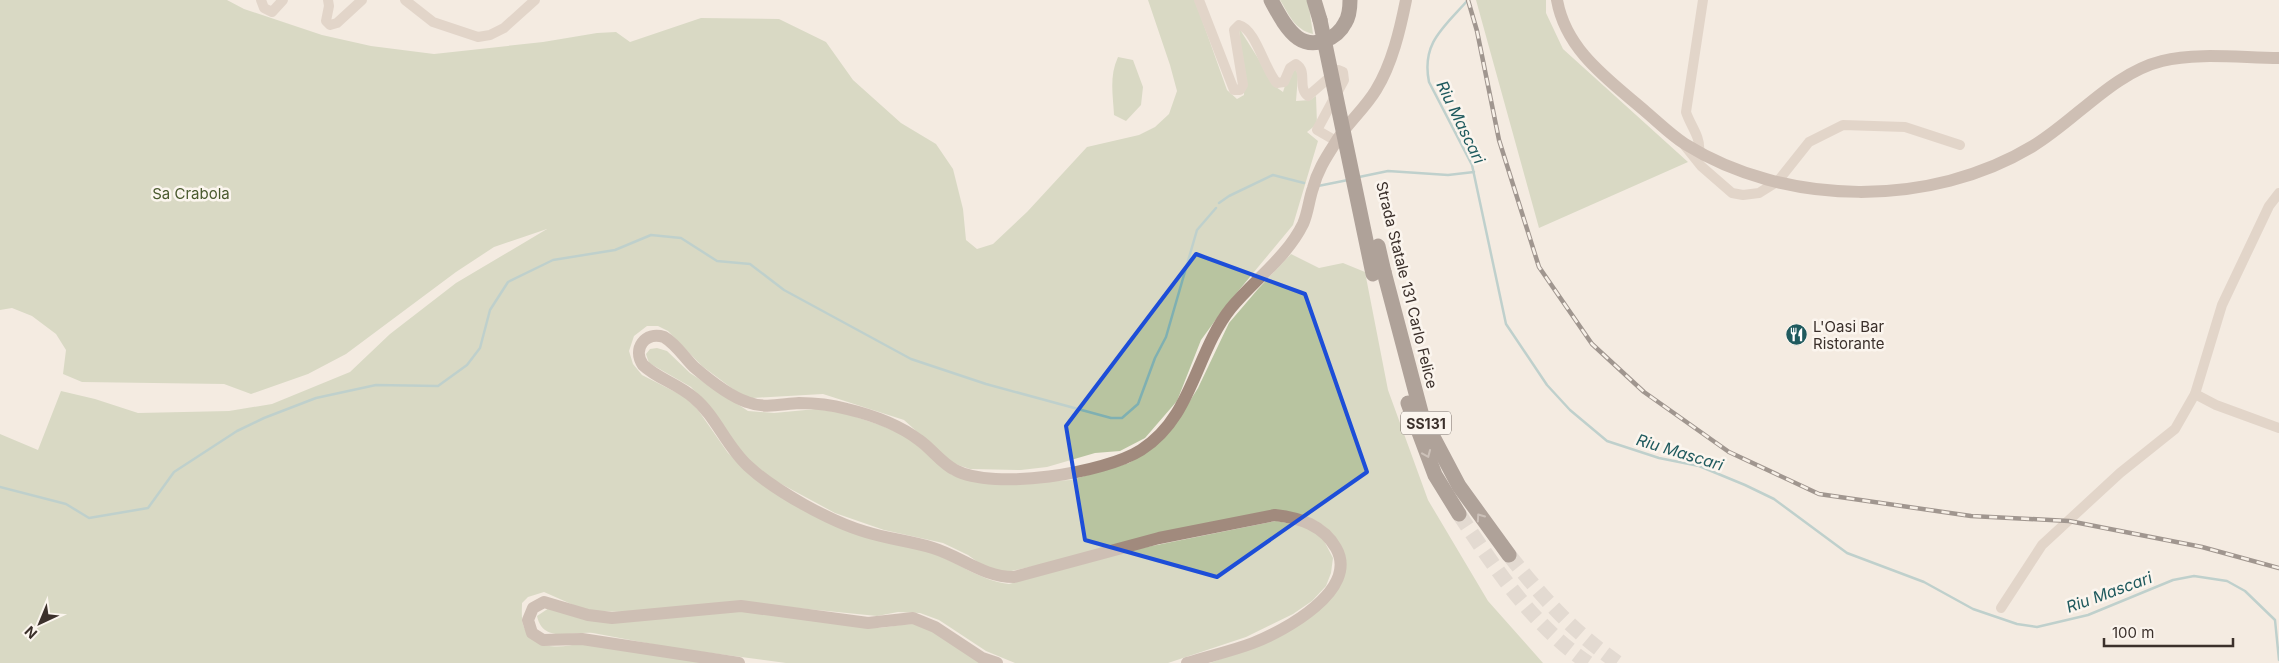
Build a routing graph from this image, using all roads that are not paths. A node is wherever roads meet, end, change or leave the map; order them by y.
1 (261, 0) edge
2 (283, 0) edge
3 (328, 0) edge
4 (362, 0) edge
5 (405, 0) edge
6 (535, 0) edge
7 (1199, 0) edge
8 (1270, 0) edge
9 (1350, 0) edge
10 (1406, 0) edge
11 (1557, 0) edge
12 (1703, 0) edge
13 (1321, 8) edge
14 (2279, 58) edge
15 (1336, 141) junction
16 (1683, 143) junction
17 (1960, 145) dead end
18 (1699, 151) junction
19 (1778, 181) junction
20 (2279, 192) edge
21 (1379, 273) junction
22 (2195, 394) junction
23 (2279, 428) edge
24 (1459, 514) tunnel mouth
25 (1510, 555) tunnel mouth
26 (2001, 608) dead end
27 (739, 663) edge
28 (997, 663) edge
29 (1187, 663) edge

1 - 2 street
3 - 4 street
5 - 6 street
7 - 15 street
8 - 9 highway
10 - 15 main road
11 - 16 main road
12 - 18 street
13 - 21 highway, Strada Statale 131 Carlo Felice / SS131, bridge
14 - 19 main road
15 - 29 main road
16 - 18 main road
16 - 19 street
17 - 19 street
18 - 19 main road
20 - 22 street
21 -> 24 highway, Strada Statale 131 Carlo Felice / SS131
25 -> 21 highway, Strada Statale 131 Carlo Felice / SS131
22 - 23 street
22 - 26 street
27 - 28 main road

